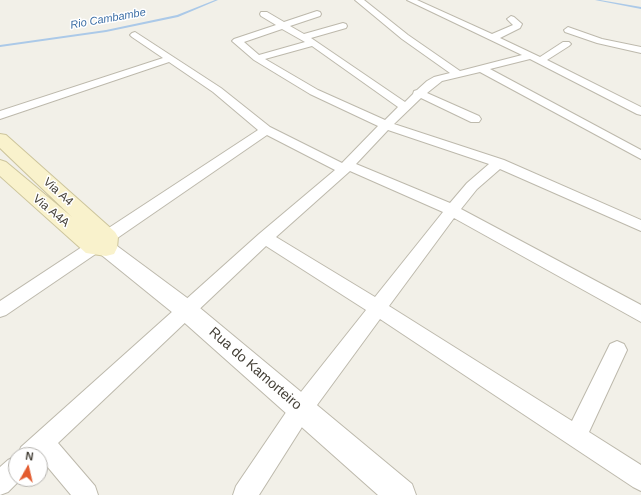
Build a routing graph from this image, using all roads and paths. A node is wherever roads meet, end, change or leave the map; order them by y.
1 (359, 0) edge
2 (411, 0) edge
3 (264, 14) dead end
4 (317, 14) dead end
5 (511, 19) dead end
6 (283, 25) junction
7 (343, 26) dead end
8 (568, 30) dead end
9 (135, 36) dead end
10 (303, 37) junction
11 (492, 38) junction
12 (313, 43) junction
13 (566, 44) dead end
14 (641, 50) edge
15 (257, 58) junction
16 (535, 58) junction
17 (170, 59) junction
18 (482, 69) junction
19 (458, 74) junction
20 (418, 93) junction
21 (405, 107) junction
22 (641, 112) edge
23 (0, 116) edge
24 (475, 119) dead end
25 (386, 125) junction
26 (266, 130) junction
27 (0, 139) edge
28 (641, 155) edge
29 (499, 163) junction
30 (0, 166) edge
31 (346, 167) junction
32 (452, 210) junction
33 (641, 226) edge
34 (265, 238) junction
35 (102, 244) junction
36 (378, 308) junction
37 (0, 310) edge
38 (186, 310) junction
39 (641, 314) edge
40 (617, 350) dead end
41 (301, 409) junction
42 (576, 436) junction
43 (37, 447) edge
44 (48, 459) edge
45 (8, 476) edge
46 (641, 479) edge
47 (0, 484) edge
48 (86, 495) edge
49 (245, 495) edge
50 (400, 495) edge

1 - 19 street
2 - 11 street
3 - 6 street
4 - 6 street
5 - 11 street
6 - 10 street
6 - 15 street
7 - 10 street
8 - 14 street
9 - 17 street
10 - 12 street
11 - 16 street
12 - 15 street
12 - 21 street
13 - 16 street
15 - 25 street
16 - 18 street
16 - 22 street
17 - 23 street
17 - 26 street
18 - 19 street
18 - 28 street
19 - 20 street
20 - 21 street
20 - 24 street
21 - 25 street
25 - 29 street
25 - 31 street
26 - 31 street
26 - 35 street
27 - 35 main road, Via A4
29 - 32 street
29 - 33 street
30 - 35 main road, Via A4A
31 - 32 street
31 - 34 street
32 - 36 street
32 - 39 street
34 - 36 street
34 - 38 street
35 - 37 street
35 - 38 street, Rua do Kamorteiro
36 - 41 street
36 - 42 street
38 - 41 street, Rua do Kamorteiro
38 - 43 street
40 - 42 street
41 - 49 street
41 - 50 street, Rua do Kamorteiro
42 - 46 street
44 - 48 street
45 - 47 street

